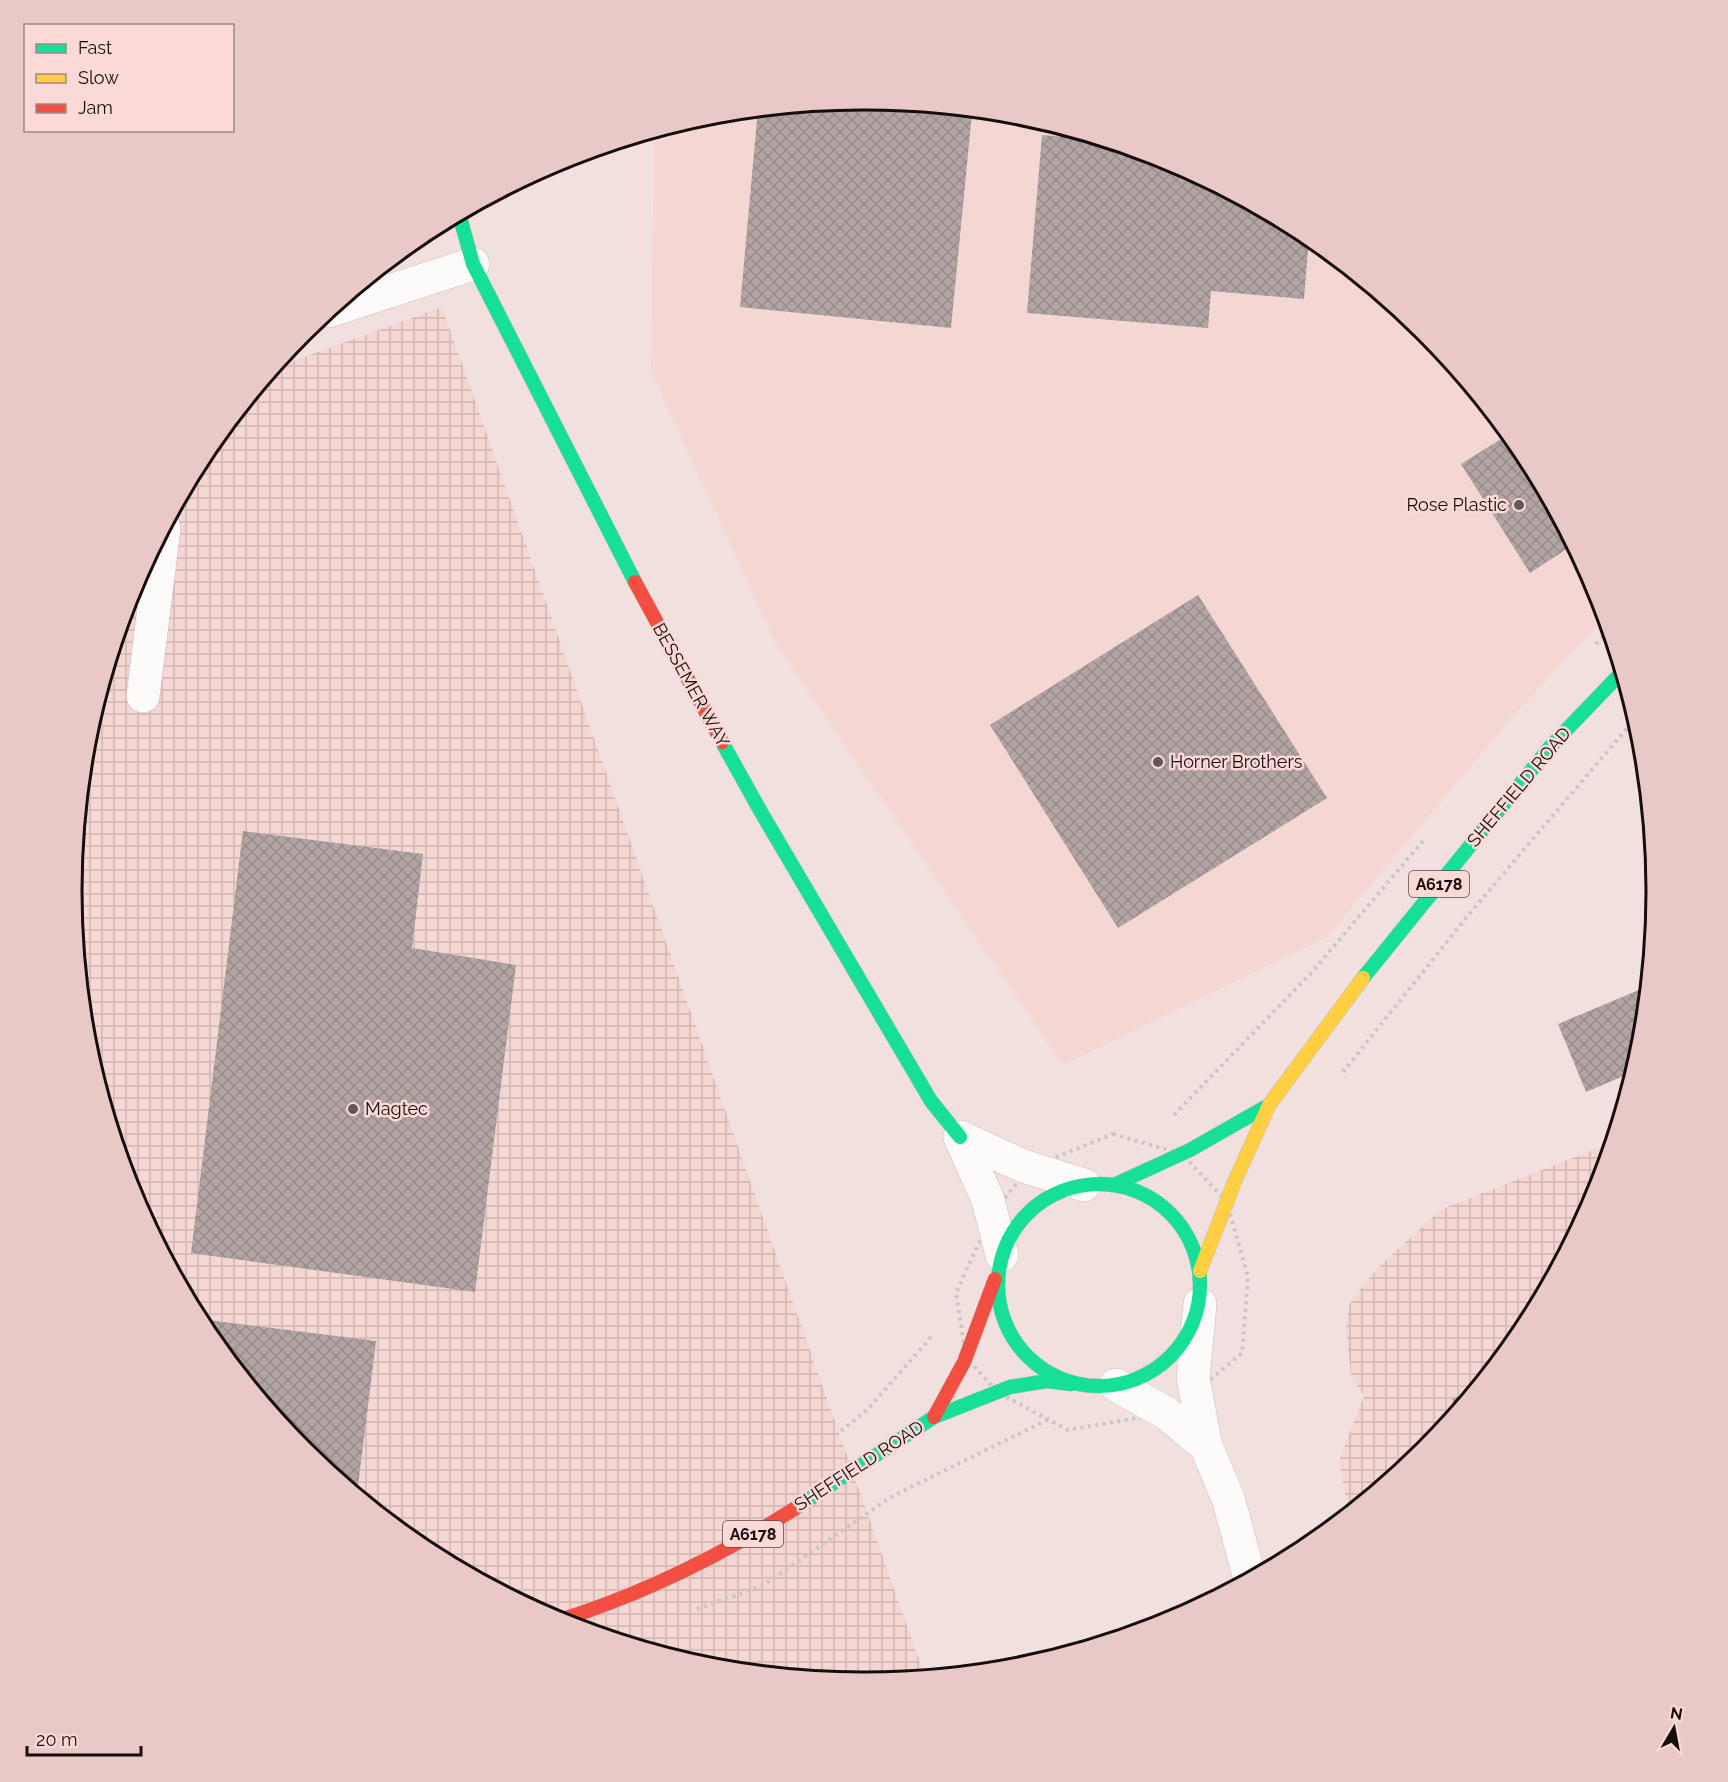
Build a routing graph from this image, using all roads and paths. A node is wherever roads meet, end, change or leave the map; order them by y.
1 (461, 221) edge
2 (473, 264) junction
3 (347, 305) edge
4 (161, 548) edge
5 (1603, 637) edge
6 (1593, 647) dead end
7 (1616, 679) edge
8 (143, 696) dead end
9 (1628, 728) edge
10 (1425, 838) dead end
11 (1339, 1077) dead end
12 (1269, 1105) junction
13 (1171, 1118) dead end
14 (1154, 1135) dead end
15 (960, 1137) junction
16 (1146, 1144) junction
17 (1182, 1154) junction
18 (1029, 1168) junction
19 (1100, 1184) junction
20 (1227, 1202) junction
21 (992, 1214) junction
22 (1243, 1225) dead end
23 (1237, 1235) junction
24 (1000, 1263) junction
25 (1200, 1271) junction
26 (956, 1293) junction
27 (951, 1302) dead end
28 (1200, 1304) junction
29 (937, 1328) dead end
30 (966, 1357) junction
31 (1100, 1385) junction
32 (997, 1392) junction
33 (1196, 1392) junction
34 (1166, 1413) junction
35 (934, 1416) junction
36 (1048, 1419) junction
37 (833, 1438) dead end
38 (1206, 1446) junction
39 (1248, 1572) edge
40 (688, 1612) dead end
41 (573, 1616) edge

1 - 2 main road, BESSEMER WAY
2 - 3 street
2 - 15 main road, BESSEMER WAY
4 - 8 street
5 - 6 path
7 - 12 main road, SHEFFIELD ROAD / A6178
9 - 11 path
10 - 13 path
12 - 17 main road, SHEFFIELD ROAD / A6178
12 - 20 main road, SHEFFIELD ROAD / A6178
14 - 16 path
15 - 18 street, BESSEMER WAY
15 - 21 street, BESSEMER WAY
16 - 17 path
16 - 18 path
17 - 19 main road, SHEFFIELD ROAD / A6178
17 - 20 path
18 - 19 street, BESSEMER WAY
18 - 21 path
19 - 24 main road
19 - 25 main road
20 - 23 path
20 - 25 main road, SHEFFIELD ROAD / A6178
21 - 24 street, BESSEMER WAY
21 - 26 path
22 - 23 path
23 - 33 path
24 - 30 main road, SHEFFIELD ROAD / A6178
24 - 31 main road
25 - 28 main road
26 - 27 path
26 - 30 path
28 - 31 main road
28 - 33 street
29 - 37 path
30 - 32 path
30 - 35 main road, SHEFFIELD ROAD / A6178
31 - 32 main road, SHEFFIELD ROAD / A6178
31 - 34 street
32 - 35 main road, SHEFFIELD ROAD / A6178
32 - 36 path
33 - 34 path
33 - 38 street
34 - 36 path
34 - 38 street
35 - 41 main road, SHEFFIELD ROAD / A6178
36 - 40 path
38 - 39 street

